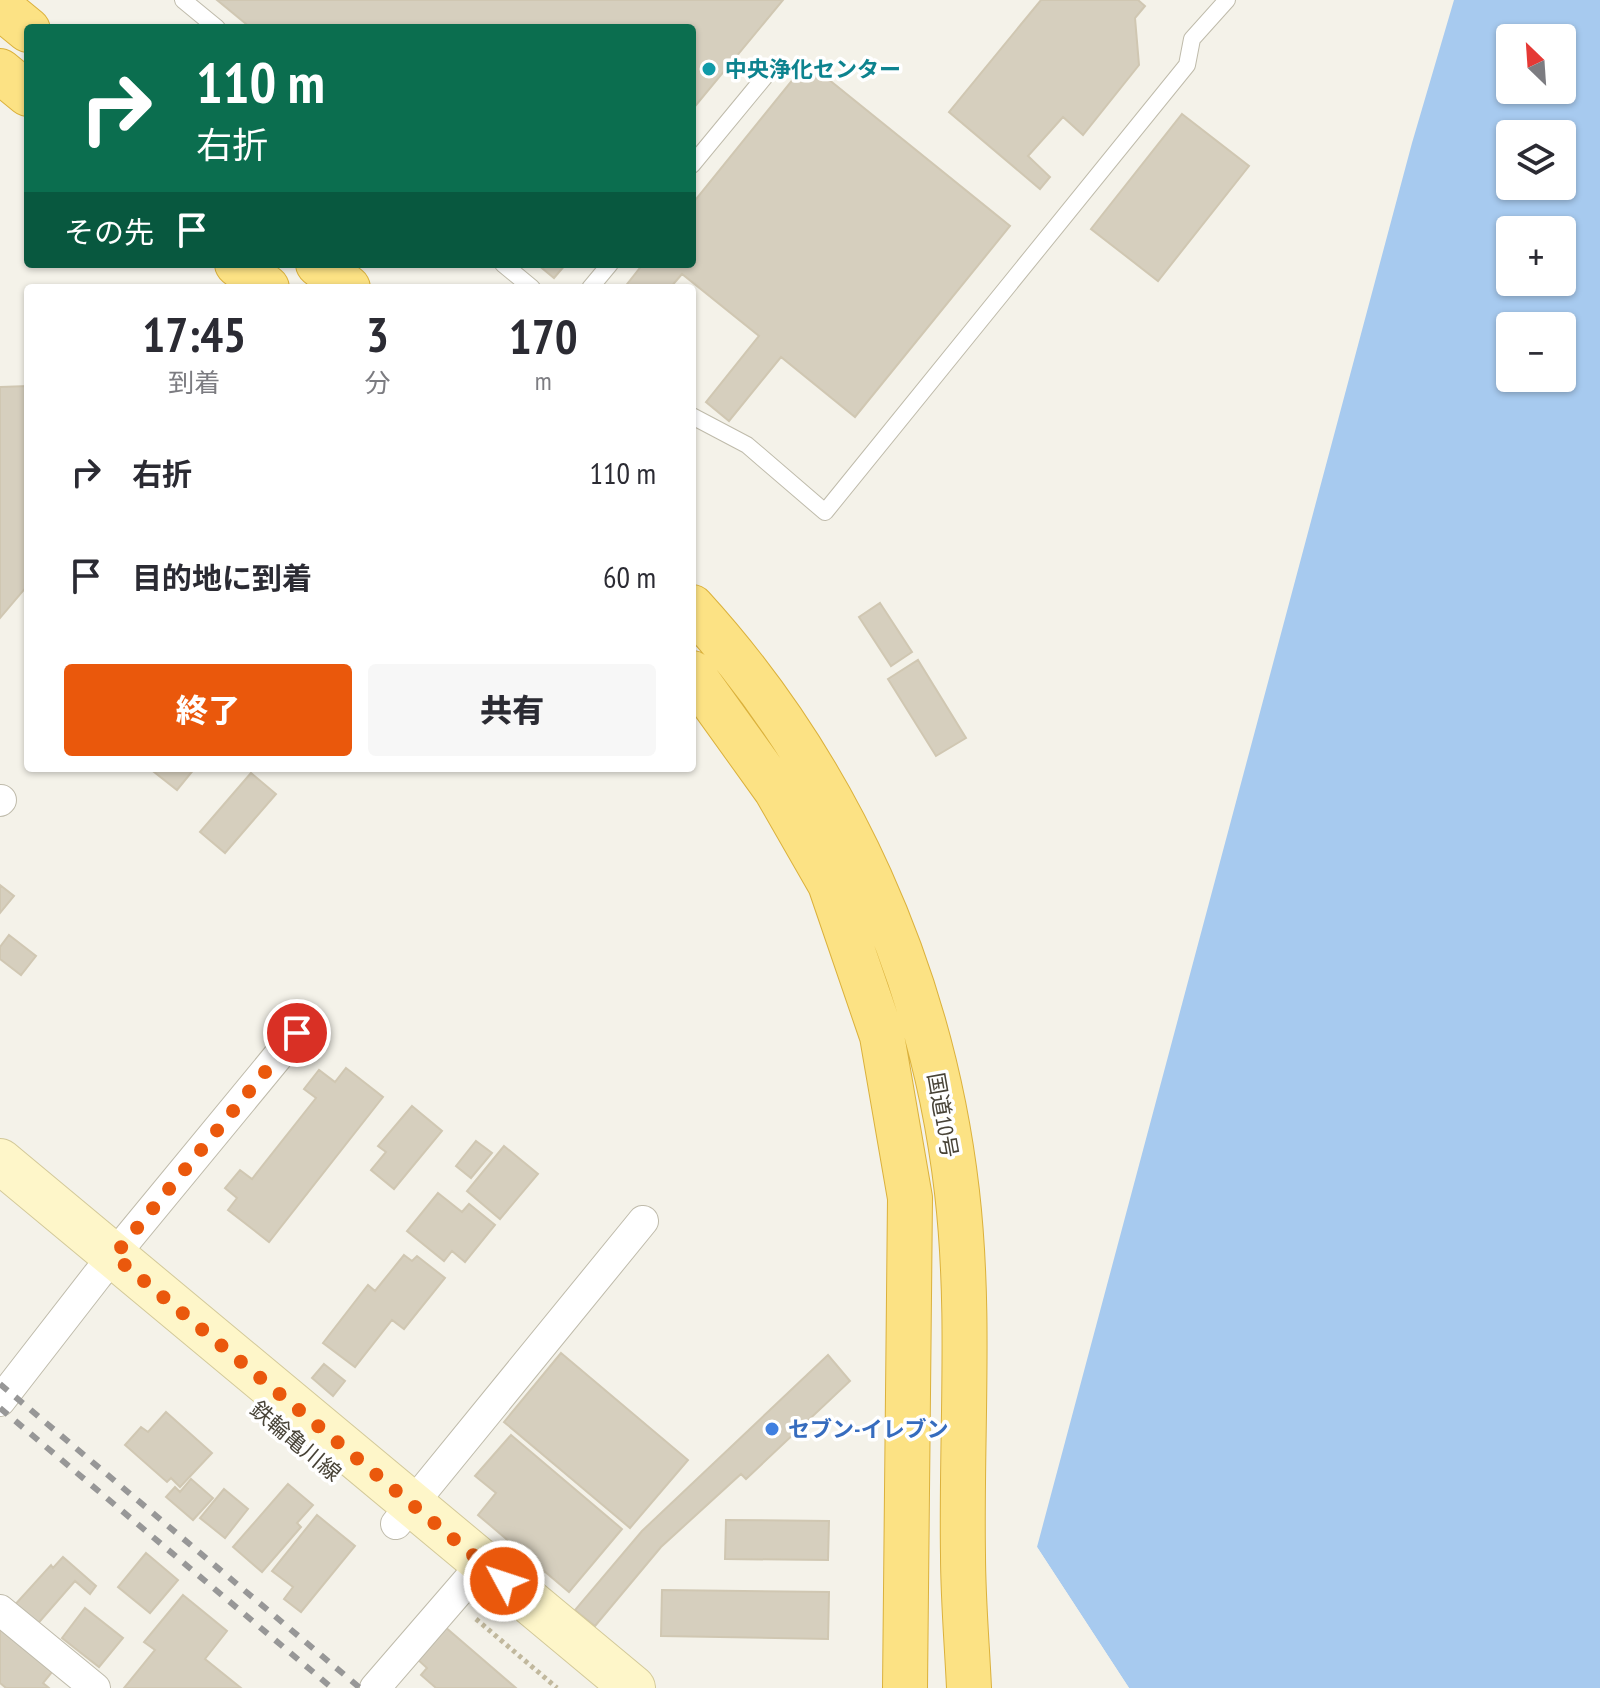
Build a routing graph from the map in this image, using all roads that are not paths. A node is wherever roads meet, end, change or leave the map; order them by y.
1 (183, 0) edge
2 (1227, 0) edge
3 (0, 7) edge
4 (212, 24) edge
5 (24, 27) edge
6 (772, 68) dead end
7 (0, 71) edge
8 (24, 91) edge
9 (696, 160) edge
10 (242, 268) edge
11 (323, 268) edge
12 (508, 268) edge
13 (607, 268) edge
14 (262, 284) edge
15 (343, 284) edge
16 (527, 284) edge
17 (593, 284) edge
18 (697, 420) edge
19 (696, 611) edge
20 (696, 679) edge
21 (297, 1033) dead end
22 (0, 1161) edge
23 (0, 1195) edge
24 (643, 1221) dead end
25 (105, 1266) junction
26 (0, 1401) edge
27 (404, 1514) junction
28 (466, 1580) junction
29 (0, 1610) edge
30 (95, 1688) edge
31 (375, 1688) edge
32 (592, 1688) edge
33 (633, 1688) edge
34 (905, 1688) edge
35 (969, 1688) edge

1 - 4 lane
2 - 18 lane
3 - 5 highway
6 - 9 lane
7 - 8 highway
10 - 14 highway
11 - 15 highway
12 - 16 lane
13 - 17 lane
19 - 35 highway, 国道10号
20 - 34 highway
21 - 25 street
22 - 25 main road, 鉄輪亀川線
23 - 25 main road, 鉄輪亀川線
24 - 27 street
25 - 26 street
25 - 27 main road, 鉄輪亀川線
27 - 28 main road, 鉄輪亀川線
28 - 31 street
28 - 32 main road, 鉄輪亀川線
28 - 33 main road, 鉄輪亀川線
29 - 30 street

